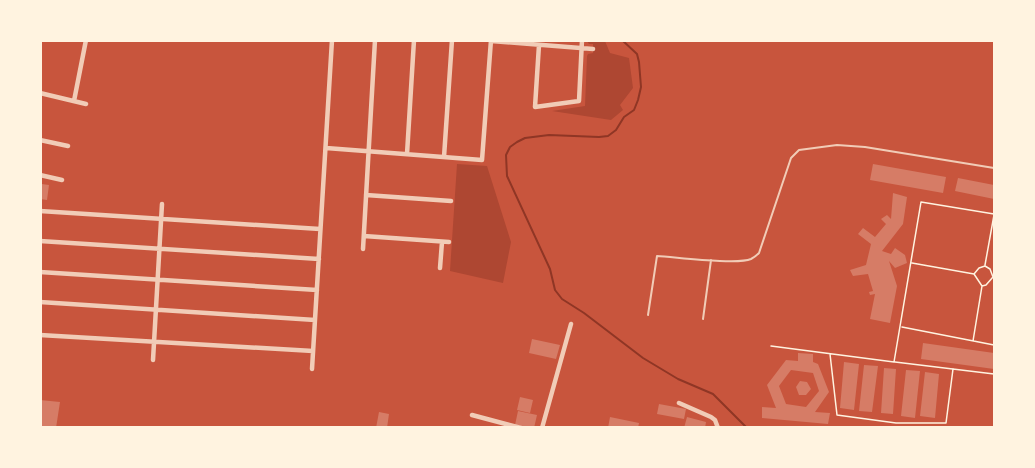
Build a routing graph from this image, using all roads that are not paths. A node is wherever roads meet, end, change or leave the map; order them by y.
1 (86, 40) edge
2 (333, 40) edge
3 (375, 40) edge
4 (414, 40) edge
5 (452, 40) edge
6 (582, 40) edge
7 (491, 41) edge
8 (539, 45) junction
9 (582, 48) junction
10 (593, 49) dead end
11 (40, 93) edge
12 (74, 101) junction
13 (86, 104) dead end
14 (40, 140) edge
15 (68, 146) dead end
16 (326, 148) junction
17 (369, 152) junction
18 (406, 154) junction
19 (444, 157) junction
20 (994, 168) edge
21 (40, 175) edge
22 (62, 180) dead end
23 (366, 195) junction
24 (451, 201) dead end
25 (162, 204) dead end
26 (40, 211) edge
27 (162, 219) junction
28 (320, 229) junction
29 (364, 236) junction
30 (40, 241) edge
31 (442, 242) junction
32 (449, 242) dead end
33 (160, 249) junction
34 (363, 249) dead end
35 (319, 259) junction
36 (711, 260) junction
37 (440, 268) dead end
38 (40, 272) edge
39 (158, 280) junction
40 (317, 290) junction
41 (40, 303) edge
42 (156, 310) junction
43 (648, 315) dead end
44 (703, 319) dead end
45 (315, 320) junction
46 (571, 324) dead end
47 (40, 335) edge
48 (154, 342) junction
49 (313, 351) junction
50 (153, 360) dead end
51 (312, 369) dead end
52 (679, 403) dead end
53 (471, 415) dead end
54 (521, 428) edge
55 (542, 428) edge
56 (718, 428) edge

1 - 12 street
2 - 16 street
3 - 17 street
4 - 18 street
5 - 19 street
6 - 9 street
7 - 8 street
7 - 19 street
8 - 9 street
8 - 9 street
9 - 10 street
11 - 12 street
12 - 13 street
14 - 15 street
16 - 17 street
16 - 28 street
17 - 18 street
17 - 23 street
18 - 19 street
20 - 36 lane
21 - 22 street
23 - 24 street
23 - 29 street
25 - 27 street
26 - 27 street
27 - 28 street
27 - 33 street
28 - 35 street
29 - 31 street
29 - 34 street
30 - 33 street
31 - 32 street
31 - 37 street
33 - 35 street
33 - 39 street
35 - 40 street
36 - 43 lane
36 - 44 lane
38 - 39 street
39 - 40 street
39 - 42 street
40 - 45 street
41 - 42 street
42 - 45 street
42 - 48 street
45 - 49 street
46 - 55 street
47 - 48 street
48 - 49 street
48 - 50 street
49 - 51 street
52 - 56 street
53 - 54 street

